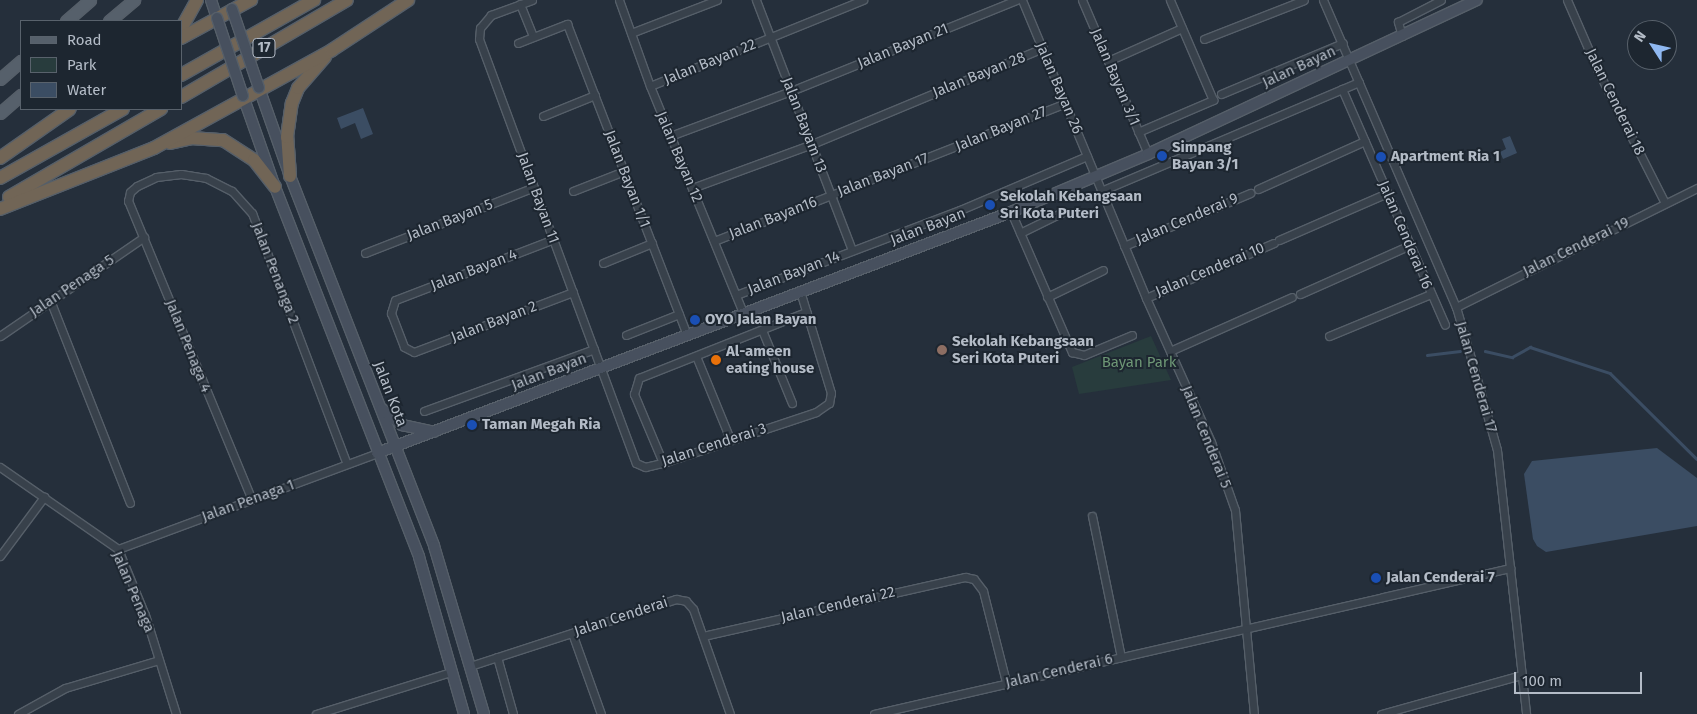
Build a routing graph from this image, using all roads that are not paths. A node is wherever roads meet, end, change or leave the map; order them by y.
1 (90, 0) edge
2 (134, 0) edge
3 (197, 0) edge
4 (211, 0) edge
5 (251, 0) edge
6 (314, 0) edge
7 (347, 0) edge
8 (408, 0) edge
9 (532, 0) edge
10 (619, 0) edge
11 (717, 0) edge
12 (756, 0) edge
13 (863, 0) edge
14 (1016, 0) edge
15 (1022, 0) edge
16 (1082, 0) edge
17 (1170, 0) edge
18 (1304, 0) edge
19 (1323, 0) edge
20 (1441, 0) edge
21 (1477, 0) edge
22 (1567, 0) edge
23 (231, 4) edge
24 (520, 4) junction
25 (217, 18) junction
26 (67, 20) edge
27 (110, 20) edge
28 (182, 27) edge
29 (1182, 28) junction
30 (631, 33) junction
31 (1402, 36) junction
32 (182, 37) edge
33 (534, 37) junction
34 (770, 38) junction
35 (1204, 39) dead end
36 (518, 43) dead end
37 (1343, 43) junction
38 (1043, 48) junction
39 (332, 50) junction
40 (1350, 60) junction
41 (20, 61) edge
42 (1108, 61) junction
43 (182, 75) edge
44 (0, 79) edge
45 (1359, 82) junction
46 (650, 86) junction
47 (259, 88) junction
48 (1342, 89) junction
49 (791, 91) junction
50 (1221, 94) dead end
51 (595, 95) junction
52 (20, 96) edge
53 (182, 96) edge
54 (243, 96) junction
55 (1066, 103) junction
56 (69, 110) edge
57 (121, 110) edge
58 (159, 110) edge
59 (0, 113) edge
60 (543, 116) dead end
61 (1138, 132) junction
62 (670, 136) junction
63 (1365, 141) junction
64 (812, 144) junction
65 (154, 148) junction
66 (1148, 154) junction
67 (936, 155) joint
68 (1087, 156) junction
69 (0, 158) edge
70 (624, 171) junction
71 (290, 176) junction
72 (1095, 177) junction
73 (0, 178) edge
74 (275, 187) junction
75 (534, 187) junction
76 (692, 188) junction
77 (1697, 188) edge
78 (1258, 189) dead end
79 (573, 191) dead end
80 (1101, 191) junction
81 (130, 192) joint
82 (1250, 192) dead end
83 (1387, 193) junction
84 (831, 196) junction
85 (0, 202) edge
86 (1666, 203) junction
87 (0, 208) edge
88 (1011, 212) junction
89 (1063, 212) dead end
90 (1020, 233) junction
91 (144, 237) junction
92 (554, 239) junction
93 (714, 241) junction
94 (652, 243) junction
95 (1410, 245) junction
96 (1124, 246) junction
97 (852, 250) junction
98 (365, 253) dead end
99 (603, 263) dead end
100 (1103, 270) dead end
101 (800, 291) junction
102 (573, 292) junction
103 (1431, 294) junction
104 (736, 295) junction
105 (1047, 297) junction
106 (1146, 298) junction
107 (50, 300) junction
108 (1456, 307) junction
109 (806, 312) junction
110 (743, 313) junction
111 (679, 314) junction
112 (1445, 325) dead end
113 (762, 330) junction
114 (626, 335) dead end
115 (687, 335) junction
116 (1132, 335) dead end
117 (0, 336) edge
118 (1329, 336) dead end
119 (594, 349) junction
120 (1170, 351) junction
121 (414, 352) joint
122 (696, 356) junction
123 (602, 368) junction
124 (792, 403) dead end
125 (379, 406) junction
126 (424, 411) dead end
127 (434, 432) junction
128 (730, 440) junction
129 (395, 447) junction
130 (377, 453) junction
131 (663, 463) junction
132 (348, 464) junction
133 (0, 466) edge
134 (44, 497) junction
135 (252, 500) junction
136 (130, 503) dead end
137 (1092, 516) dead end
138 (118, 549) junction
139 (0, 556) edge
140 (1510, 568) junction
141 (1246, 630) junction
142 (572, 633) junction
143 (703, 636) junction
144 (497, 657) junction
145 (1121, 657) junction
146 (160, 660) junction
147 (470, 666) junction
148 (452, 672) junction
149 (1522, 676) junction
150 (1006, 682) junction
151 (18, 714) edge
152 (176, 714) edge
153 (316, 714) edge
154 (464, 714) edge
155 (484, 714) edge
156 (513, 714) edge
157 (601, 714) edge
158 (730, 714) edge
159 (874, 714) edge
160 (1254, 714) edge
161 (1381, 714) edge
162 (1526, 714) edge

1 - 26 main road
2 - 27 main road
3 - 28 highway
4 - 25 main road
5 - 23 highway
6 - 43 highway, 17
7 - 53 highway, 17
8 - 39 highway
9 - 24 street
10 - 30 street, Jalan Bayan 12
11 - 30 street
12 - 34 street, Jalan Bayam 13
13 - 34 street, Jalan Bayan 22
14 - 49 street, Jalan Bayan 21
15 - 38 street, Jalan Bayan 26
16 - 42 street, Jalan Bayan 3/1
17 - 29 street
18 - 35 street
19 - 37 street, Jalan Cenderai 17
20 - 31 street
21 - 31 main road, Jalan Bayan
22 - 86 street, Jalan Cenderai 18
23 - 25 highway
23 - 47 main road, Jalan Kota, bridge
24 - 33 street
24 - 75 street, Jalan Bayan 11
25 - 32 highway
25 - 54 main road, bridge
29 - 42 street
29 - 61 street
30 - 46 street, Jalan Bayan 12
31 - 40 main road, Jalan Bayan
33 - 36 street
33 - 51 street, Jalan Bayan 1/1
34 - 46 street, Jalan Bayan 22
34 - 49 street, Jalan Bayam 13
37 - 40 street, Jalan Cenderai 17
37 - 50 street
38 - 55 street, Jalan Bayan 26
38 - 64 street, Jalan Bayan 28
39 - 47 highway
39 - 71 highway
40 - 45 street, Jalan Cenderai 17
40 - 66 main road, Jalan Bayan
41 - 44 main road
42 - 61 street, Jalan Bayan 3/1
45 - 48 street
45 - 108 street, Jalan Cenderai 17
46 - 62 street, Jalan Bayan 12
47 - 54 highway
47 - 71 main road, Jalan Kota
48 - 63 street, Jalan Cenderai 16
48 - 80 street
49 - 62 street, Jalan Bayan 21
49 - 64 street, Jalan Bayam 13
51 - 60 street
51 - 70 street, Jalan Bayan 1/1
52 - 59 main road
54 - 65 highway
54 - 74 main road
55 - 67 street, Jalan Bayan 27
55 - 68 street, Jalan Bayan 26
56 - 69 highway
57 - 73 highway
58 - 85 highway
61 - 66 street, Jalan Bayan 3/1
62 - 76 street, Jalan Bayan 12
63 - 78 street
63 - 83 street, Jalan Cenderai 16
64 - 76 street, Jalan Bayan 28
64 - 84 street, Jalan Bayam 13
65 - 74 highway
65 - 87 highway
66 - 72 main road, Jalan Bayan
67 - 84 street, Jalan Bayan 17
68 - 72 street, Jalan Bayan 26
68 - 97 street, Jalan Bayan 14
70 - 79 street
70 - 94 street, Jalan Bayan 1/1
71 - 125 main road, Jalan Kota
72 - 80 street, Jalan Cenderai 5
72 - 88 main road, Jalan Bayan
74 - 130 main road
75 - 92 street, Jalan Bayan 11
75 - 98 street, Jalan Bayan 5
76 - 93 street, Jalan Bayan 12
77 - 86 street, Jalan Cenderai 19
80 - 96 street, Jalan Cenderai 5
81 - 91 street, Jalan Penaga 4
81 - 132 street, Jalan Penanga 2
82 - 96 street, Jalan Cenderai 9
83 - 95 street, Jalan Cenderai 16
83 - 106 street, Jalan Cenderai 10
84 - 93 street, Jalan Bayan16
84 - 97 street, Jalan Bayam 13
86 - 108 street, Jalan Cenderai 19
88 - 90 street
88 - 101 main road, Jalan Bayan
89 - 90 street
90 - 105 street
91 - 107 street, Jalan Penaga 5
91 - 135 street, Jalan Penaga 4
92 - 102 street, Jalan Bayan 11
92 - 121 street, Jalan Bayan 4
93 - 104 street, Jalan Bayan 12
94 - 99 street
94 - 111 street, Jalan Bayan 1/1
95 - 103 street, Jalan Cenderai 16
95 - 120 street
96 - 106 street, Jalan Cenderai 5
97 - 104 street, Jalan Bayan 14
100 - 105 street
101 - 109 street
101 - 110 main road, Jalan Bayan
102 - 119 street, Jalan Bayan 11
102 - 121 street, Jalan Bayan 2
103 - 112 street, Jalan Cenderai 16
103 - 118 street
104 - 110 street, Jalan Bayan 12
105 - 116 street
106 - 120 street, Jalan Cenderai 5
107 - 117 street, Jalan Penaga 5
107 - 136 street
108 - 140 street, Jalan Cenderai 17
109 - 113 street
109 - 128 street, Jalan Cenderai 3
110 - 115 main road, Jalan Bayan
111 - 114 street
111 - 115 street, Jalan Bayan 1/1
113 - 122 street
113 - 124 street
115 - 123 main road, Jalan Bayan
119 - 123 street, Jalan Bayan 11
119 - 126 street
120 - 141 street, Jalan Cenderai 5
122 - 128 street
122 - 131 street
123 - 127 main road, Jalan Bayan
123 - 131 street, Jalan Cenderai 3
125 - 127 main road
125 - 129 main road, Jalan Kota
127 - 129 main road, Jalan Bayan
128 - 131 street, Jalan Cenderai 3
129 - 130 main road, Jalan Bayan
129 - 147 main road, Jalan Kota
130 - 132 street, Jalan Penaga 1
130 - 148 main road
132 - 135 street, Jalan Penaga 1
133 - 134 street, Jalan Penaga
134 - 138 street, Jalan Penaga
134 - 139 street
135 - 138 street, Jalan Penaga 1
137 - 145 street
138 - 146 street, Jalan Penaga
140 - 141 street
140 - 149 street, Jalan Cenderai 17
141 - 145 street, Jalan Cenderai 6
141 - 160 street, Jalan Cenderai 5
142 - 143 street, Jalan Cenderai
142 - 144 street, Jalan Cenderai
142 - 157 street
143 - 150 street, Jalan Cenderai 22
143 - 158 street, Jalan Cenderai
144 - 147 street, Jalan Cenderai
144 - 156 street
145 - 150 street, Jalan Cenderai 6
146 - 151 street
146 - 152 street, Jalan Penaga
147 - 155 main road, Jalan Kota
148 - 153 street
148 - 154 main road
149 - 161 street
149 - 162 street, Jalan Cenderai 17
150 - 159 street, Jalan Cenderai 6

